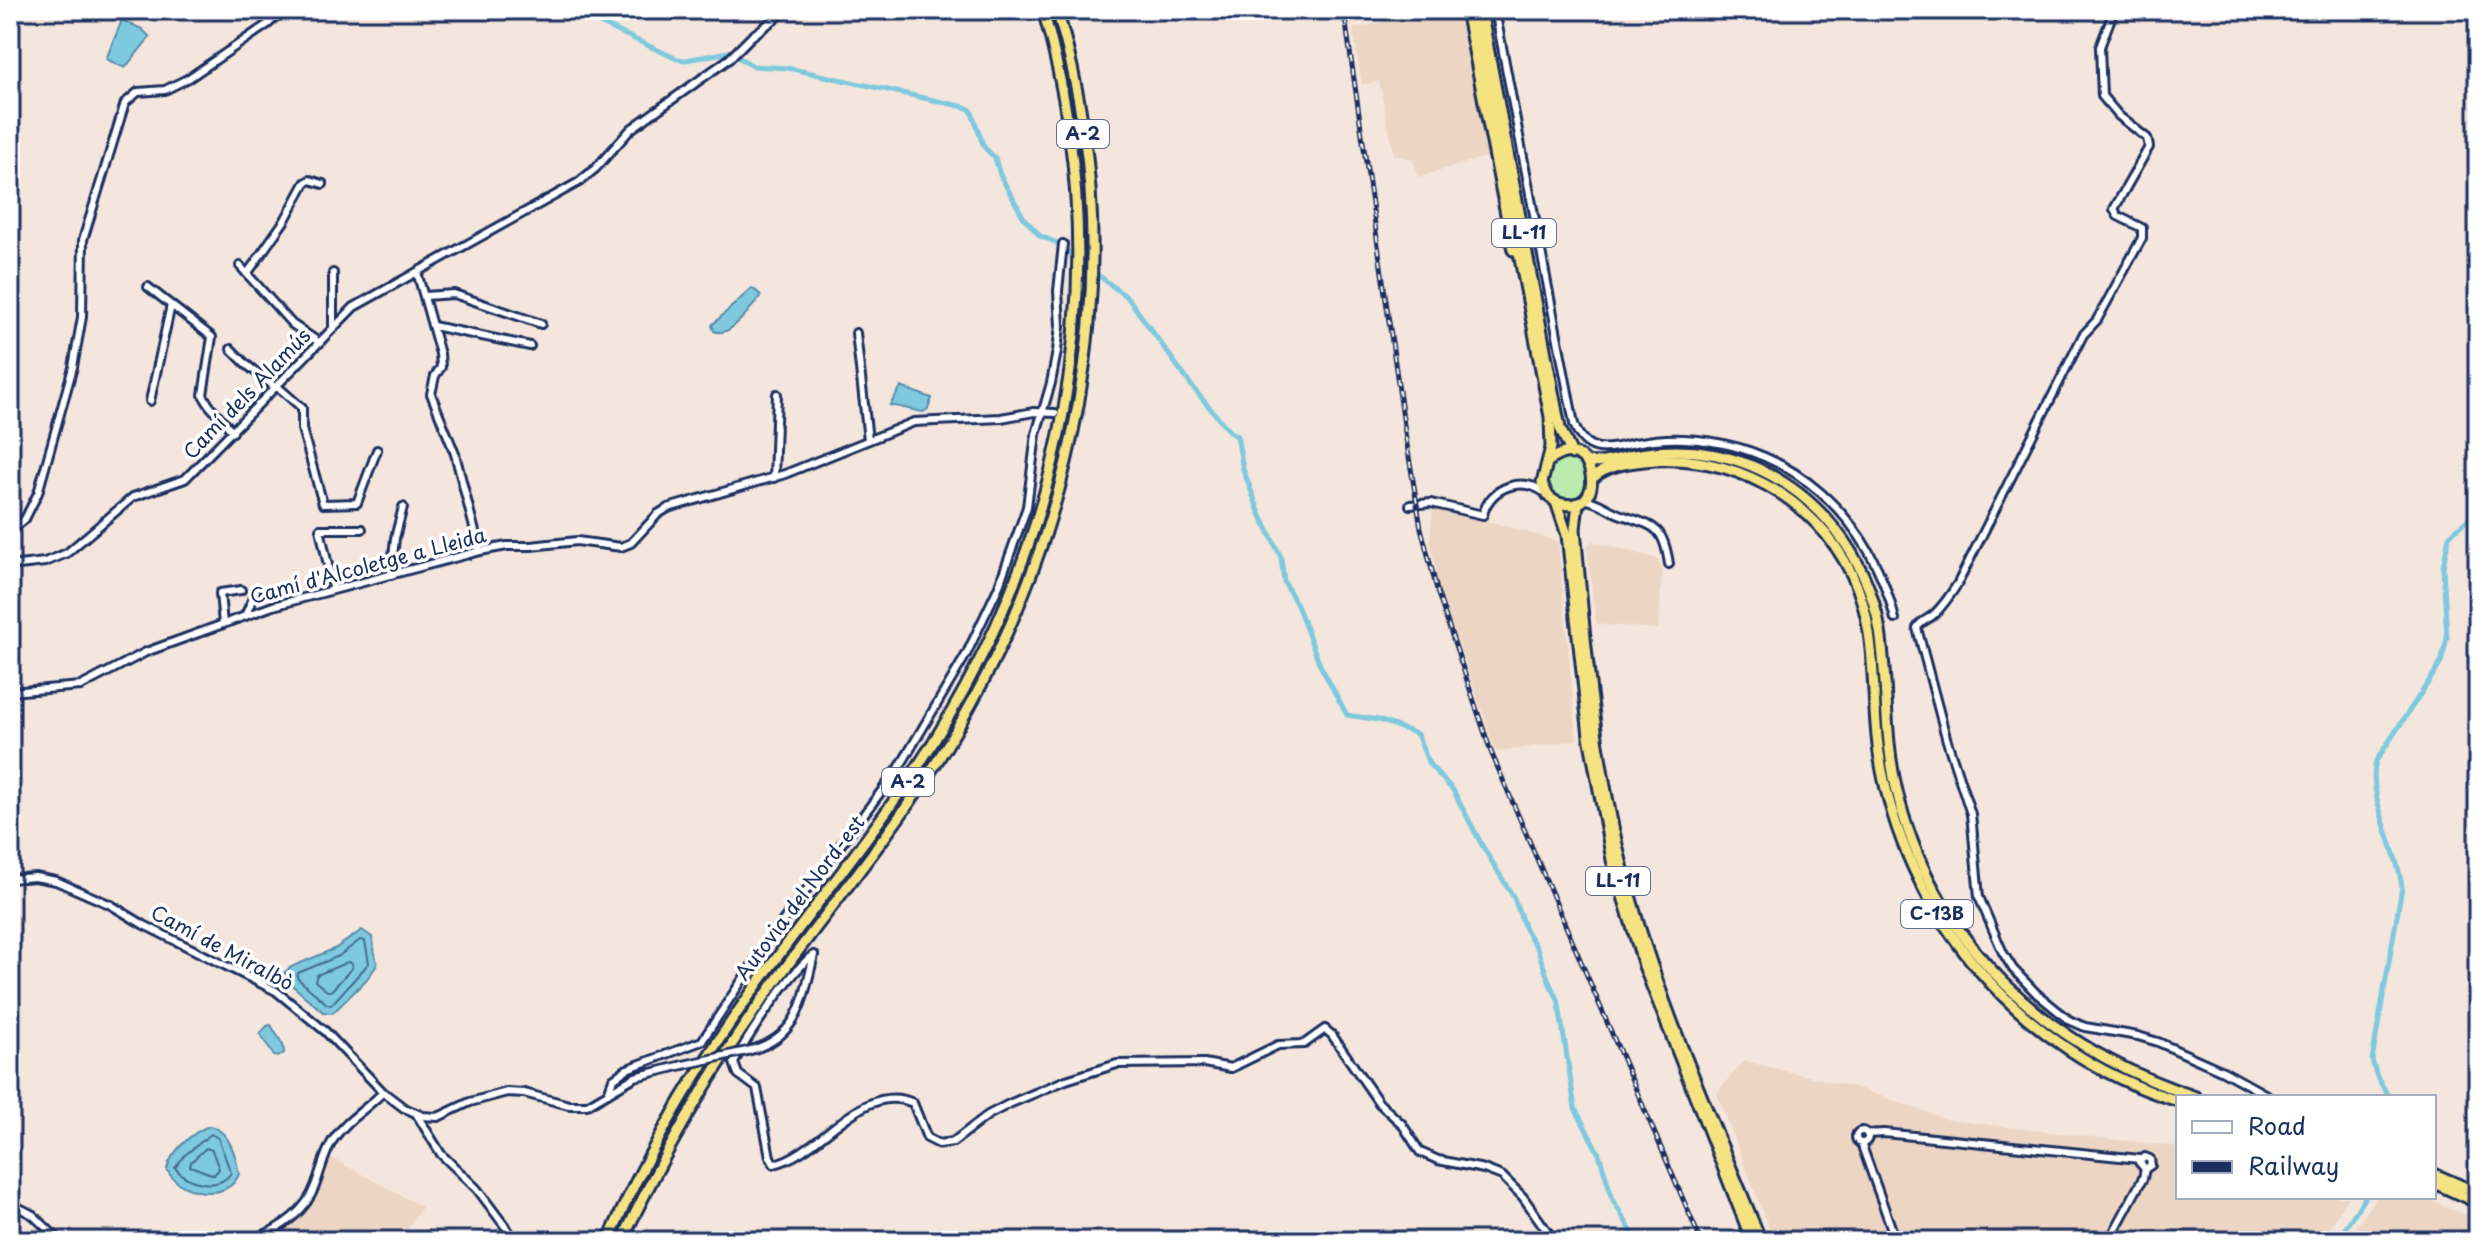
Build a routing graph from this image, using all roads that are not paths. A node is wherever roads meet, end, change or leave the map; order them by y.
1 (283, 10) edge
2 (787, 10) edge
3 (1043, 10) edge
4 (1466, 10) edge
5 (1473, 10) edge
6 (1481, 10) edge
7 (1495, 10) edge
8 (2114, 10) edge
9 (1058, 11) edge
10 (323, 184) dead end
11 (1062, 247) dead end
12 (240, 266) dead end
13 (417, 272) junction
14 (333, 273) dead end
15 (247, 274) junction
16 (148, 287) dead end
17 (425, 296) junction
18 (171, 305) junction
19 (541, 324) dead end
20 (433, 326) junction
21 (333, 328) junction
22 (856, 333) dead end
23 (320, 343) junction
24 (530, 346) dead end
25 (231, 349) dead end
26 (277, 387) junction
27 (1546, 389) junction
28 (777, 394) dead end
29 (150, 401) dead end
30 (1041, 412) junction
31 (1055, 413) tunnel mouth
32 (233, 432) junction
33 (868, 440) junction
34 (377, 450) dead end
35 (1572, 454) junction
36 (1549, 461) junction
37 (1587, 462) junction
38 (1543, 473) junction
39 (774, 478) junction
40 (1592, 483) junction
41 (1521, 486) junction
42 (1552, 499) junction
43 (1581, 501) junction
44 (1600, 503) junction
45 (1410, 505) dead end
46 (403, 507) dead end
47 (362, 529) dead end
48 (10, 532) edge
49 (480, 551) junction
50 (1669, 564) dead end
51 (10, 566) edge
52 (391, 575) junction
53 (333, 588) junction
54 (241, 590) dead end
55 (256, 591) dead end
56 (245, 616) junction
57 (1895, 619) dead end
58 (223, 624) junction
59 (10, 692) edge
60 (10, 879) edge
61 (383, 1092) junction
62 (608, 1093) junction
63 (2190, 1095) edge
64 (2266, 1095) edge
65 (2176, 1100) edge
66 (417, 1115) junction
67 (2436, 1175) edge
68 (2436, 1184) edge
69 (2478, 1193) edge
70 (10, 1203) edge
71 (2478, 1203) edge
72 (60, 1241) edge
73 (250, 1241) edge
74 (516, 1241) edge
75 (608, 1241) edge
76 (622, 1241) edge
77 (1554, 1241) edge
78 (1752, 1241) edge
79 (1761, 1241) edge
80 (1896, 1241) edge
81 (2109, 1241) edge

1 - 48 street
2 - 13 street, Camí dels Alamús
3 - 75 highway, Autovia del Nord-est / A-2
4 - 27 highway
5 - 27 highway, LL-11
6 - 35 highway, LL-11
7 - 57 street
8 - 64 street
9 - 76 highway, Autovia del Nord-est / A-2
10 - 15 street
11 - 30 street
12 - 15 street
13 - 17 street
13 - 21 street, Camí dels Alamús
14 - 21 street
15 - 23 street
16 - 18 street
17 - 19 street
17 - 20 street
18 - 29 street
18 - 32 street
20 - 24 street
20 - 49 street
21 - 23 street, Camí dels Alamús
22 - 33 street
23 - 26 street, Camí dels Alamús
25 - 26 street
26 - 32 street, Camí dels Alamús
26 - 34 street
27 - 36 highway, LL-11
28 - 39 street
30 - 31 street, Camí d'Alcoletge a Lleida
30 - 33 street, Camí d'Alcoletge a Lleida
30 - 62 street
32 - 51 street, Camí dels Alamús
33 - 39 street, Camí d'Alcoletge a Lleida
35 - 36 highway
35 - 37 highway
36 - 38 highway, LL-11
37 - 40 highway
37 - 63 highway, C-13B
38 - 41 street
38 - 42 highway, LL-11
39 - 49 street, Camí d'Alcoletge a Lleida
40 - 43 highway
40 - 44 street
40 - 65 highway, C-13B
41 - 42 street
41 - 45 street
42 - 43 highway
42 - 78 highway, LL-11
43 - 44 street
43 - 79 highway, LL-11
44 - 50 street
46 - 52 street
47 - 53 street
49 - 52 street, Camí d'Alcoletge a Lleida
52 - 53 street, Camí d'Alcoletge a Lleida
53 - 56 street, Camí d'Alcoletge a Lleida
54 - 58 street
55 - 56 street
56 - 58 street, Camí d'Alcoletge a Lleida
58 - 59 street, Camí d'Alcoletge a Lleida
60 - 61 street, Camí de Miralbò
61 - 66 street, Camí de Miralbò
61 - 73 street
62 - 66 street
62 - 77 street, bridge
66 - 74 street, Camí de Miralbò
67 - 69 highway
68 - 71 highway
70 - 72 street
80 - 81 street

